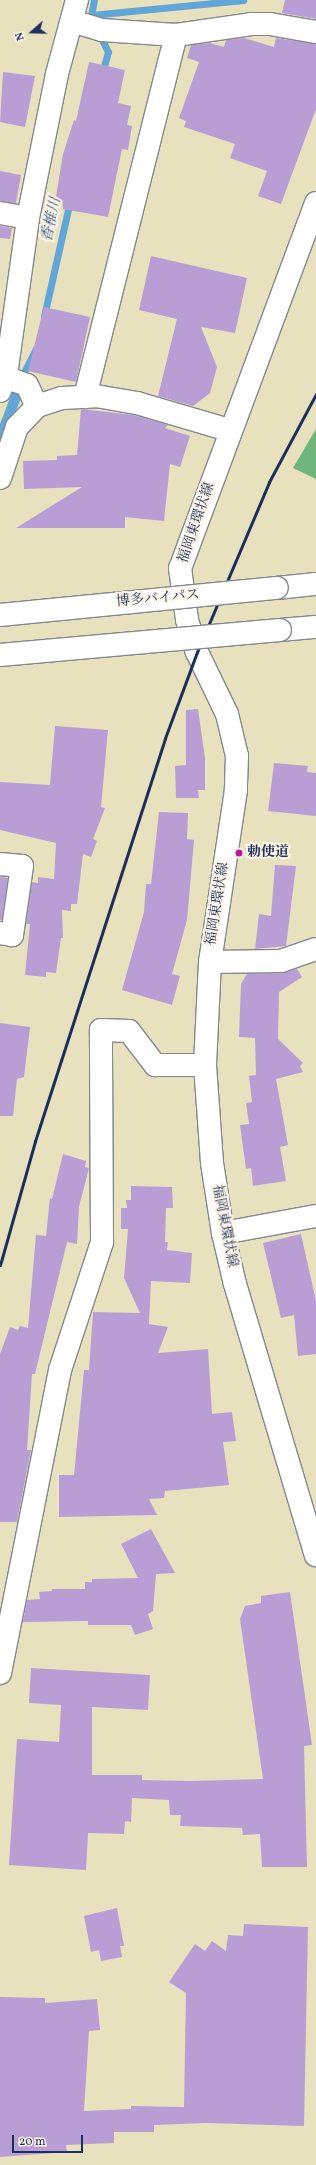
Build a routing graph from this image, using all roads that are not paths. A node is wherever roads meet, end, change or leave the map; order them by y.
1 (75, 10) edge
2 (316, 32) edge
3 (176, 35) junction
4 (316, 203) edge
5 (0, 213) edge
6 (28, 218) junction
7 (2, 384) edge
8 (85, 397) junction
9 (37, 406) junction
10 (230, 430) junction
11 (0, 478) edge
12 (316, 584) edge
13 (0, 614) edge
14 (316, 627) edge
15 (0, 655) edge
16 (0, 864) edge
17 (0, 933) edge
18 (316, 949) edge
19 (210, 962) junction
20 (205, 1065) junction
21 (316, 1216) edge
22 (223, 1233) junction
23 (316, 1555) edge
24 (0, 1673) edge

1 - 3 main road
1 - 6 main road
2 - 3 main road
3 - 8 main road
4 - 10 main road, 福岡東環状線
5 - 6 main road
6 - 7 main road
7 - 9 main road
8 - 9 main road
8 - 10 main road
9 - 11 main road
10 - 19 main road, 福岡東環状線
12 - 13 main road, 博多バイパス, bridge
14 - 15 main road, bridge
16 - 17 main road
18 - 19 main road
19 - 20 main road, 福岡東環状線
20 - 22 main road, 福岡東環状線
20 - 24 main road
21 - 22 main road
22 - 23 main road, 福岡東環状線

